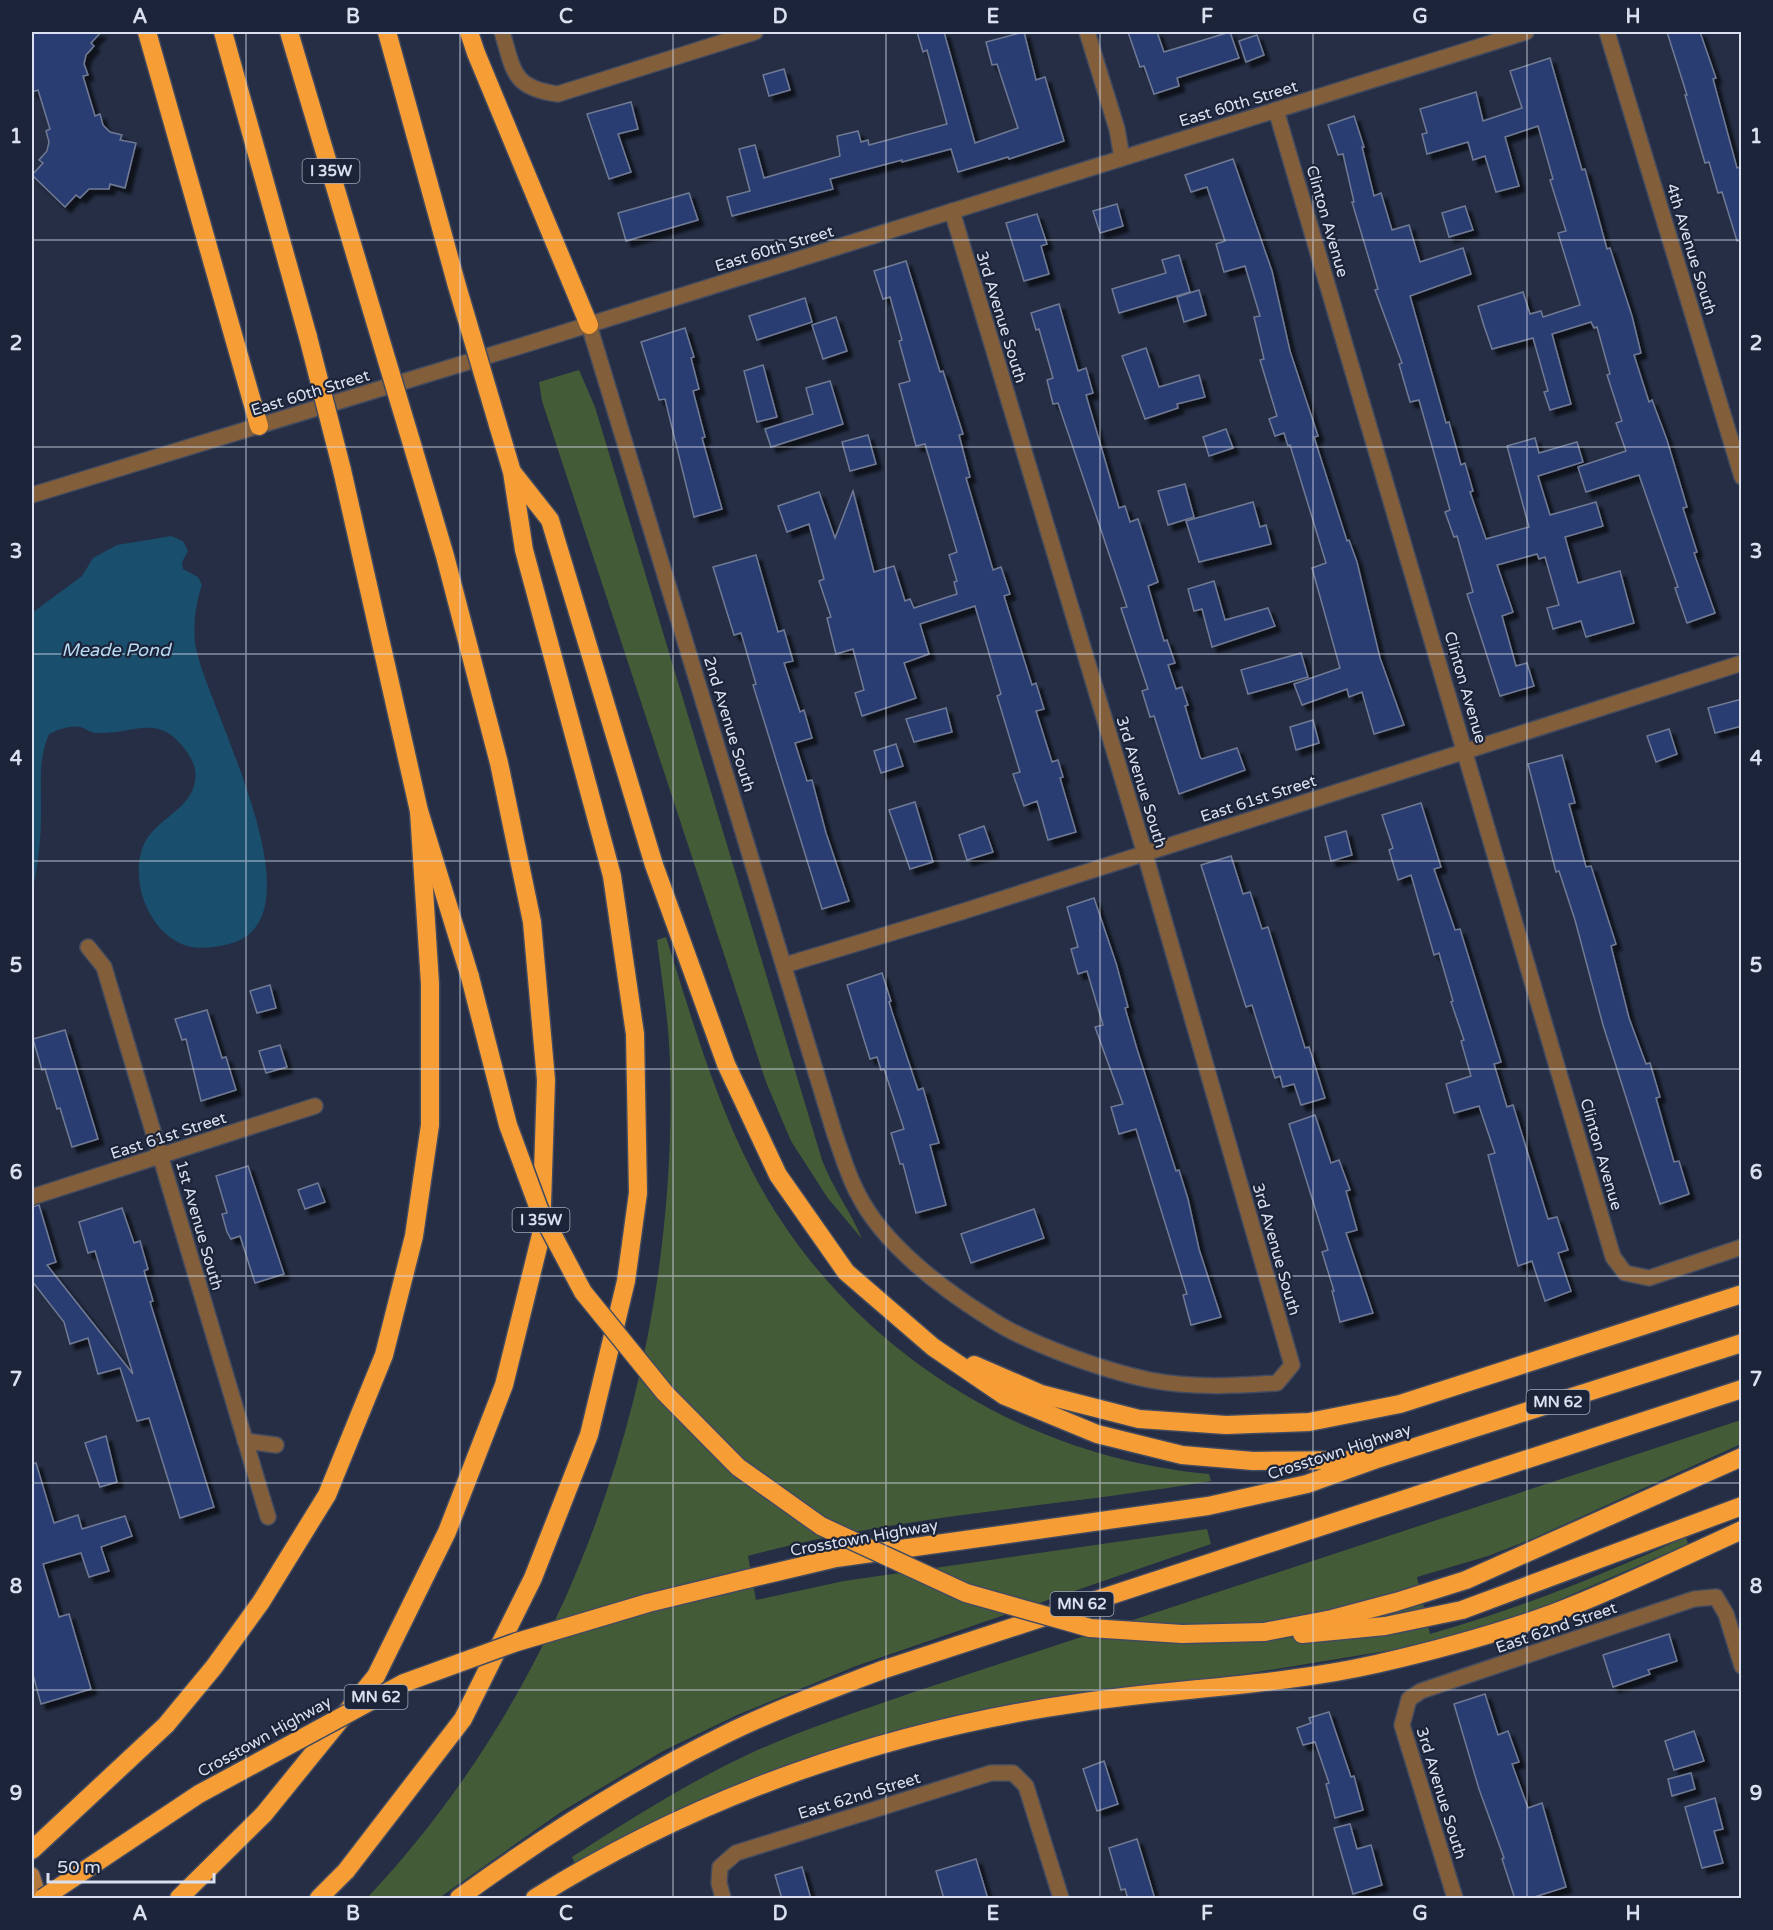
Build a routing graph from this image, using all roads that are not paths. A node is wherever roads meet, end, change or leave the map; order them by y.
1 (147, 32) edge
2 (222, 32) edge
3 (289, 32) edge
4 (387, 32) edge
5 (469, 32) edge
6 (502, 32) edge
7 (755, 32) edge
8 (1087, 32) edge
9 (1526, 32) edge
10 (1607, 32) edge
11 (1276, 110) junction
12 (1122, 158) junction
13 (952, 211) junction
14 (589, 325) junction
15 (259, 426) junction
16 (512, 472) junction
17 (1742, 477) edge
18 (32, 495) edge
19 (1742, 663) edge
20 (1466, 752) junction
21 (419, 811) junction
22 (1145, 854) junction
23 (88, 947) dead end
24 (785, 965) junction
25 (315, 1106) dead end
26 (835, 1135) joint
27 (161, 1156) junction
28 (32, 1197) edge
29 (1742, 1247) edge
30 (1742, 1294) edge
31 (1742, 1343) edge
32 (933, 1347) junction
33 (1742, 1389) edge
34 (245, 1441) junction
35 (276, 1446) dead end
36 (1742, 1457) edge
37 (1374, 1460) junction
38 (1742, 1506) edge
39 (268, 1518) dead end
40 (1742, 1530) edge
41 (1264, 1632) junction
42 (1742, 1666) edge
43 (1409, 1699) joint
44 (32, 1850) edge
45 (32, 1875) edge
46 (41, 1899) edge
47 (179, 1899) edge
48 (319, 1899) edge
49 (459, 1899) edge
50 (535, 1899) edge
51 (723, 1899) edge
52 (1061, 1899) edge
53 (1455, 1899) edge

1 - 15 highway
2 - 21 highway, bridge
3 - 47 highway, I 35W, bridge
4 - 16 highway, bridge
5 - 14 highway
6 - 7 street
8 - 12 street
9 - 11 street, East 60th Street
10 - 17 street, 4th Avenue South
11 - 12 street, East 60th Street
11 - 20 street, Clinton Avenue
12 - 13 street, East 60th Street
13 - 14 street, East 60th Street
13 - 22 street, 3rd Avenue South
14 - 15 street, East 60th Street
14 - 24 street, 2nd Avenue South
15 - 18 street, East 60th Street
16 - 32 highway
16 - 48 highway
19 - 20 street, East 61st Street
20 - 22 street, East 61st Street
20 - 29 street, Clinton Avenue
21 - 41 highway, bridge
21 - 44 highway
22 - 24 street, East 61st Street
22 - 26 street, 3rd Avenue South
23 - 27 street, 1st Avenue South
24 - 26 street, 2nd Avenue South
25 - 27 street, East 61st Street
27 - 28 street, East 61st Street
27 - 34 street, 1st Avenue South
30 - 32 highway
31 - 37 highway, Crosstown Highway / MN 62
32 - 37 highway
33 - 49 highway, MN 62
34 - 35 street
34 - 39 street, 1st Avenue South
36 - 41 highway
37 - 46 highway, Crosstown Highway / MN 62, bridge
38 - 41 highway
40 - 50 highway
42 - 43 street, East 62nd Street
43 - 53 street, 3rd Avenue South
45 - 46 main road
51 - 52 street, East 62nd Street

